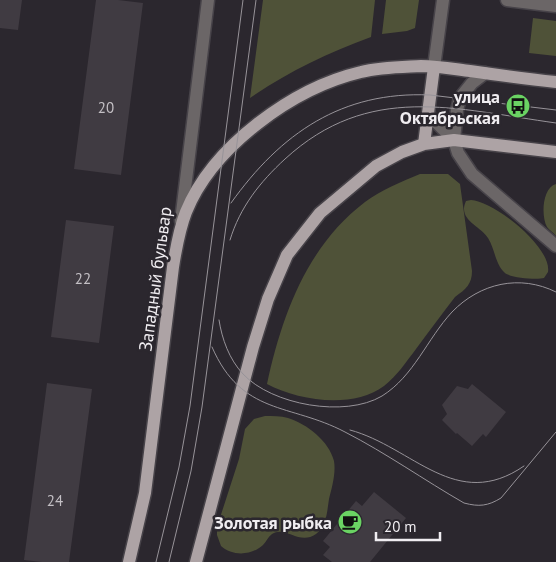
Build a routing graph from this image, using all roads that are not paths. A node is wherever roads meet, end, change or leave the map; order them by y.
1 (208, 0) edge
2 (442, 0) edge
3 (507, 0) edge
4 (556, 6) edge
5 (434, 67) junction
6 (485, 73) junction
7 (556, 82) edge
8 (428, 114) junction
9 (454, 140) junction
10 (424, 144) junction
11 (556, 152) edge
12 (179, 234) junction
13 (556, 246) edge
14 (129, 562) edge
15 (196, 562) edge

1 - 12 street, Западный бульвар
2 - 5 street
3 - 4 street
5 - 6 main road
5 - 8 main road
5 - 12 main road
6 - 7 main road
6 - 9 street
8 - 9 street
8 - 10 main road
9 - 10 main road
9 - 11 main road
9 - 13 street
10 - 15 main road
12 - 14 main road, Западный бульвар

